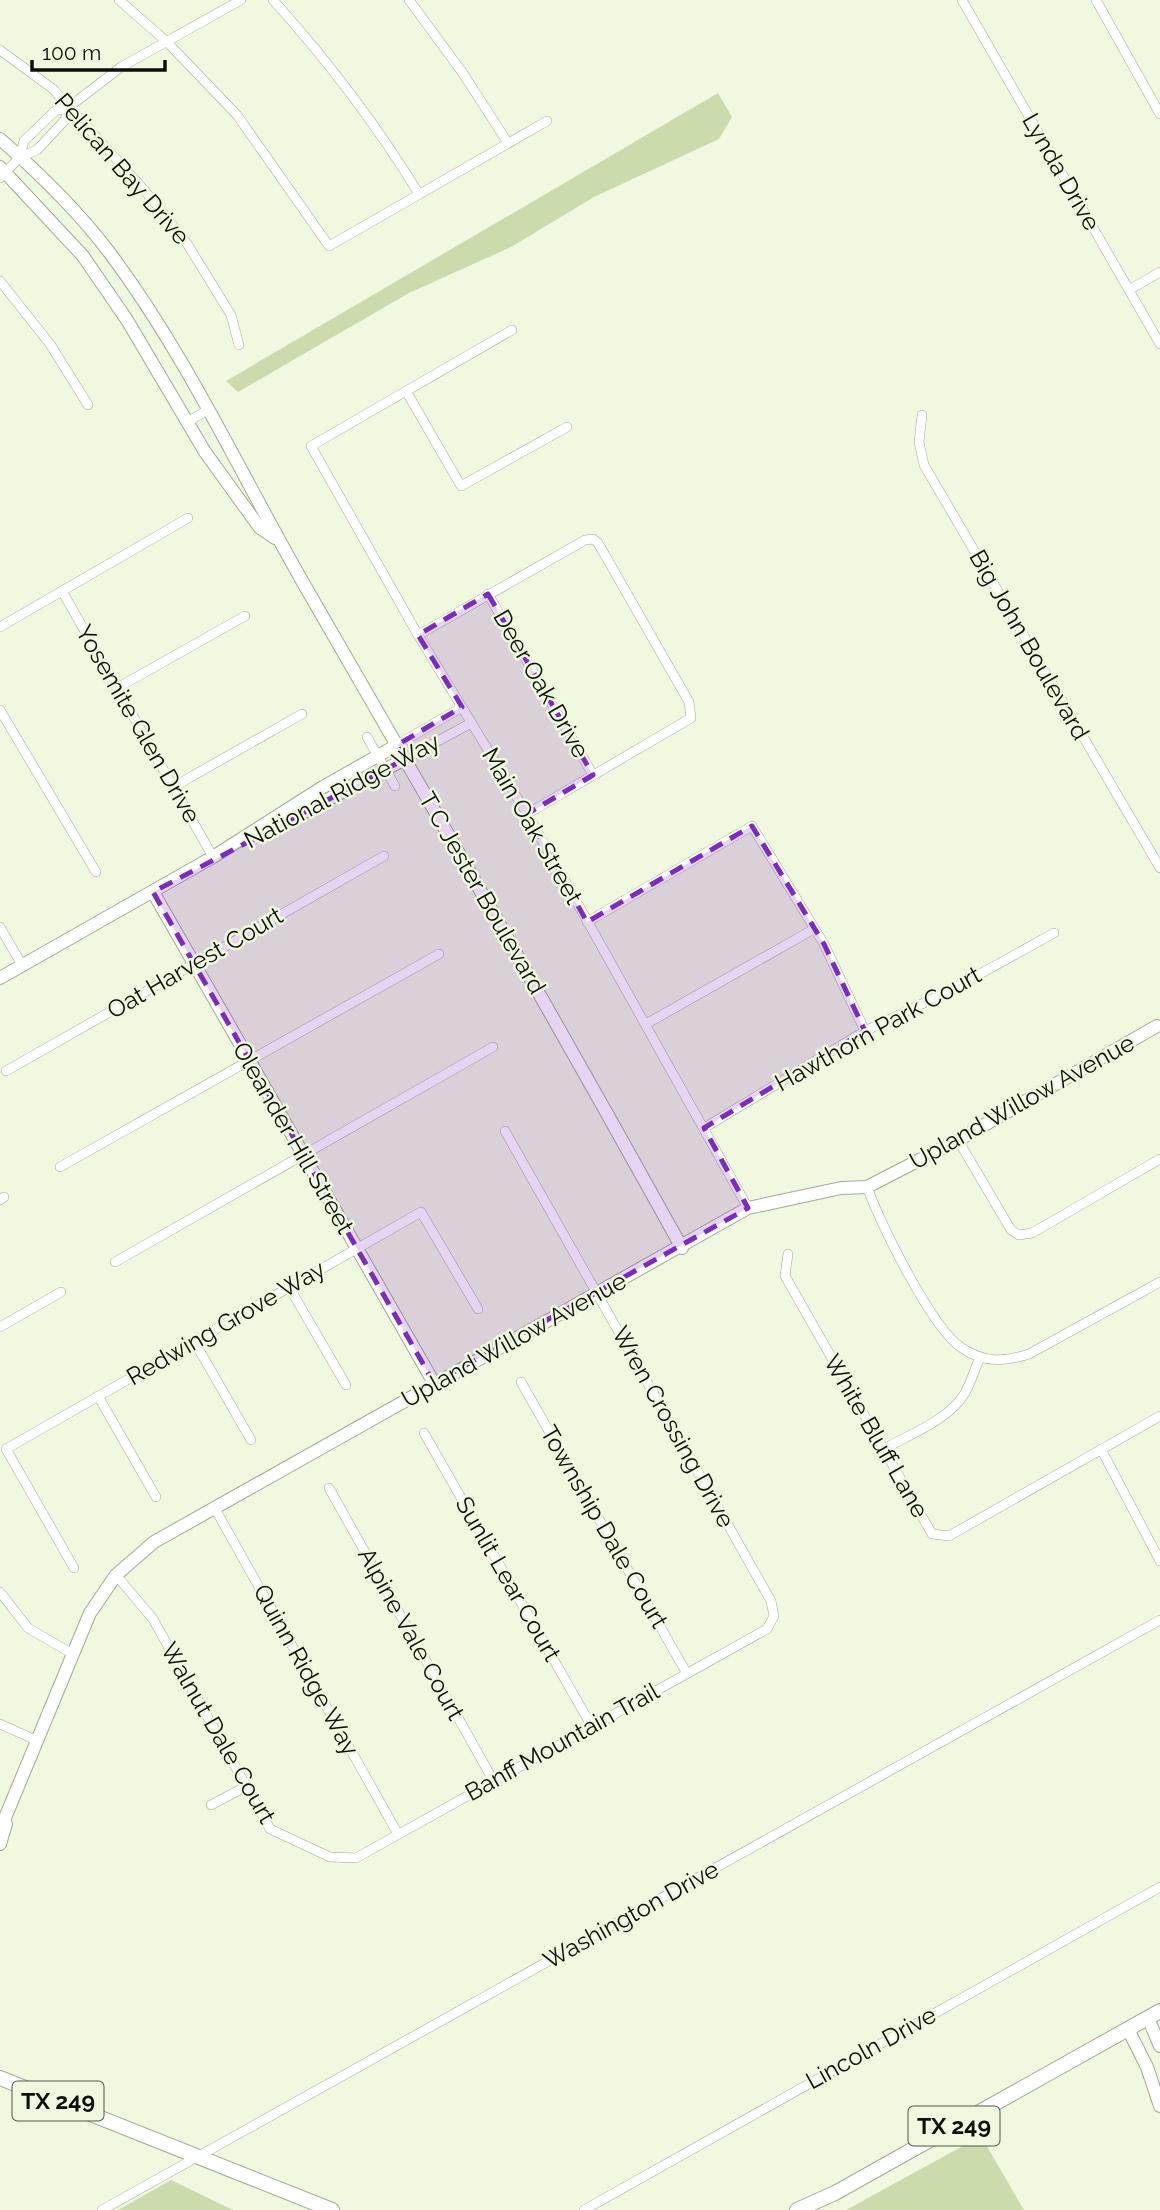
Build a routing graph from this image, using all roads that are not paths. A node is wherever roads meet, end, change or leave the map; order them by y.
1 (119, 0) edge
2 (241, 0) edge
3 (273, 0) edge
4 (409, 0) edge
5 (962, 0) edge
6 (1096, 0) edge
7 (167, 42) junction
8 (0, 50) edge
9 (69, 107) junction
10 (1160, 114) edge
11 (547, 121) dead end
12 (0, 139) edge
13 (508, 143) junction
14 (20, 157) junction
15 (2, 172) edge
16 (419, 194) junction
17 (1160, 272) edge
18 (0, 281) edge
19 (1129, 290) junction
20 (512, 330) dead end
21 (1160, 344) edge
22 (239, 345) dead end
23 (406, 391) junction
24 (88, 405) dead end
25 (208, 410) junction
26 (922, 415) dead end
27 (187, 422) junction
28 (566, 427) dead end
29 (188, 518) dead end
30 (278, 540) junction
31 (62, 591) junction
32 (488, 594) junction
33 (245, 616) dead end
34 (0, 627) edge
35 (418, 635) junction
36 (117, 688) junction
37 (462, 707) junction
38 (0, 710) edge
39 (302, 714) dead end
40 (471, 723) junction
41 (367, 737) dead end
42 (397, 745) junction
43 (378, 756) junction
44 (405, 759) junction
45 (386, 770) junction
46 (593, 775) junction
47 (173, 786) junction
48 (395, 786) dead end
49 (527, 814) junction
50 (384, 856) dead end
51 (213, 858) junction
52 (1160, 868) edge
53 (96, 872) dead end
54 (152, 892) junction
55 (587, 922) junction
56 (0, 927) edge
57 (814, 929) junction
58 (1054, 933) dead end
59 (439, 954) dead end
60 (194, 964) junction
61 (22, 965) junction
62 (0, 978) edge
63 (646, 1024) junction
64 (1159, 1028) edge
65 (865, 1031) junction
66 (493, 1047) dead end
67 (249, 1060) junction
68 (6, 1070) dead end
69 (704, 1128) junction
70 (505, 1131) dead end
71 (958, 1140) junction
72 (302, 1154) junction
73 (1160, 1159) edge
74 (60, 1167) dead end
75 (867, 1187) junction
76 (748, 1208) junction
77 (682, 1248) junction
78 (356, 1249) junction
79 (788, 1254) dead end
80 (115, 1262) dead end
81 (1160, 1282) edge
82 (289, 1287) junction
83 (61, 1292) dead end
84 (598, 1295) junction
85 (478, 1309) dead end
86 (0, 1326) edge
87 (194, 1341) junction
88 (980, 1357) junction
89 (521, 1382) dead end
90 (434, 1383) junction
91 (346, 1385) dead end
92 (98, 1396) junction
93 (1160, 1416) edge
94 (424, 1433) dead end
95 (251, 1440) dead end
96 (884, 1449) junction
97 (1101, 1449) junction
98 (329, 1488) dead end
99 (156, 1497) dead end
100 (214, 1507) junction
101 (1160, 1561) edge
102 (74, 1569) dead end
103 (116, 1575) junction
104 (1, 1594) edge
105 (774, 1616) joint
106 (1160, 1620) edge
107 (73, 1654) junction
108 (686, 1672) junction
109 (0, 1724) edge
110 (591, 1725) junction
111 (38, 1741) junction
112 (493, 1780) junction
113 (245, 1787) junction
114 (211, 1805) dead end
115 (9, 1814) junction
116 (0, 1830) edge
117 (398, 1834) junction
118 (0, 1844) edge
119 (344, 1860) joint
120 (1160, 1887) edge
121 (1154, 2014) edge
122 (1128, 2029) junction
123 (1160, 2046) edge
124 (0, 2078) edge
125 (1160, 2106) edge
126 (197, 2157) junction
127 (835, 2193) junction
128 (102, 2210) edge
129 (330, 2210) edge
130 (584, 2210) edge
131 (797, 2210) edge
132 (814, 2210) edge

1 - 7 street
2 - 7 street
3 - 16 street
4 - 13 street
5 - 19 street, Lynda Drive
6 - 10 street
7 - 9 street
7 - 16 street
8 - 9 street, Pelican Bay Drive
9 - 14 street
9 - 14 street
9 - 22 street, Pelican Bay Drive
11 - 13 street
12 - 14 street, T C Jester Boulevard
13 - 16 street
14 - 15 street
14 - 25 street, T C Jester Boulevard
15 - 27 street, T C Jester Boulevard
17 - 19 street
18 - 24 street
19 - 21 street, Lynda Drive
20 - 23 street
23 - 28 street
23 - 35 street, Main Oak Street
25 - 27 street
25 - 30 street, T C Jester Boulevard
26 - 52 street, Big John Boulevard
27 - 30 street, T C Jester Boulevard
29 - 31 street
30 - 42 street, T C Jester Boulevard
31 - 34 street
31 - 36 street, Yosemite Glen Drive
32 - 35 street
32 - 46 street, Deer Oak Drive
32 - 46 street
33 - 36 street
35 - 37 street, Main Oak Street
36 - 47 street, Yosemite Glen Drive
37 - 40 street, Main Oak Street
37 - 42 street, National Ridge Way
38 - 53 street
39 - 47 street
40 - 44 street, National Ridge Way
40 - 49 street, Main Oak Street
41 - 43 street, T C Jester Boulevard
42 - 43 street, National Ridge Way
42 - 44 street, T C Jester Boulevard
43 - 45 street, T C Jester Boulevard
43 - 51 street, National Ridge Way
44 - 45 street, National Ridge Way
44 - 77 street, T C Jester Boulevard
45 - 48 street, T C Jester Boulevard
45 - 51 street, National Ridge Way
46 - 49 street
47 - 51 street, Yosemite Glen Drive
49 - 55 street, Main Oak Street
50 - 60 street, Oat Harvest Court
51 - 54 street, National Ridge Way
54 - 60 street, Oleander Hill Street
54 - 61 street, National Ridge Way
55 - 57 street
55 - 63 street, Main Oak Street
56 - 61 street
57 - 63 street
57 - 65 street
58 - 65 street, Hawthorn Park Court
59 - 67 street
60 - 67 street, Oleander Hill Street
60 - 68 street, Oat Harvest Court
61 - 62 street, National Ridge Way
63 - 69 street, Main Oak Street
64 - 71 street, Upland Willow Avenue
65 - 69 street, Hawthorn Park Court
66 - 72 street
67 - 72 street, Oleander Hill Street
67 - 74 street
69 - 76 street, Main Oak Street
70 - 84 street, Wren Crossing Drive
71 - 73 street
71 - 75 street, Upland Willow Avenue
72 - 78 street, Oleander Hill Street
72 - 80 street
75 - 76 street, Upland Willow Avenue
75 - 88 street
76 - 77 street, Upland Willow Avenue
77 - 84 street, Upland Willow Avenue
78 - 82 street, Redwing Grove Way
78 - 85 street, Redwing Grove Way
78 - 90 street, Oleander Hill Street
79 - 96 street, White Bluff Lane
81 - 88 street
82 - 87 street, Redwing Grove Way
82 - 91 street
83 - 86 street
84 - 90 street, Upland Willow Avenue
84 - 105 street, Wren Crossing Drive
87 - 92 street, Redwing Grove Way
87 - 95 street
88 - 96 street
89 - 108 street, Township Dale Court
90 - 100 street, Upland Willow Avenue
92 - 99 street
92 - 102 street, Redwing Grove Way
93 - 97 street, White Bluff Lane
94 - 110 street, Sunlit Lear Court
96 - 97 street, White Bluff Lane
97 - 101 street
98 - 112 street, Alpine Vale Court
100 - 103 street, Upland Willow Avenue
100 - 117 street, Quinn Ridge Way
103 - 107 street, Upland Willow Avenue
103 - 113 street, Walnut Dale Court
104 - 107 street
105 - 108 street, Banff Mountain Trail
106 - 126 street, Washington Drive
107 - 111 street, Upland Willow Avenue
108 - 110 street, Banff Mountain Trail
109 - 111 street
110 - 112 street, Banff Mountain Trail
111 - 115 street, Upland Willow Avenue
112 - 117 street, Banff Mountain Trail
113 - 114 street
113 - 119 street, Walnut Dale Court
115 - 116 street, Upland Willow Avenue
115 - 118 street, Upland Willow Avenue
117 - 119 street, Banff Mountain Trail
120 - 130 street, Lincoln Drive
121 - 122 main road, TX 249
121 - 123 street
122 - 125 street
122 - 127 main road, TX 249
124 - 126 main road, TX 249
126 - 128 street, Washington Drive
126 - 129 main road, TX 249
127 - 131 main road, TX 249
127 - 132 street

